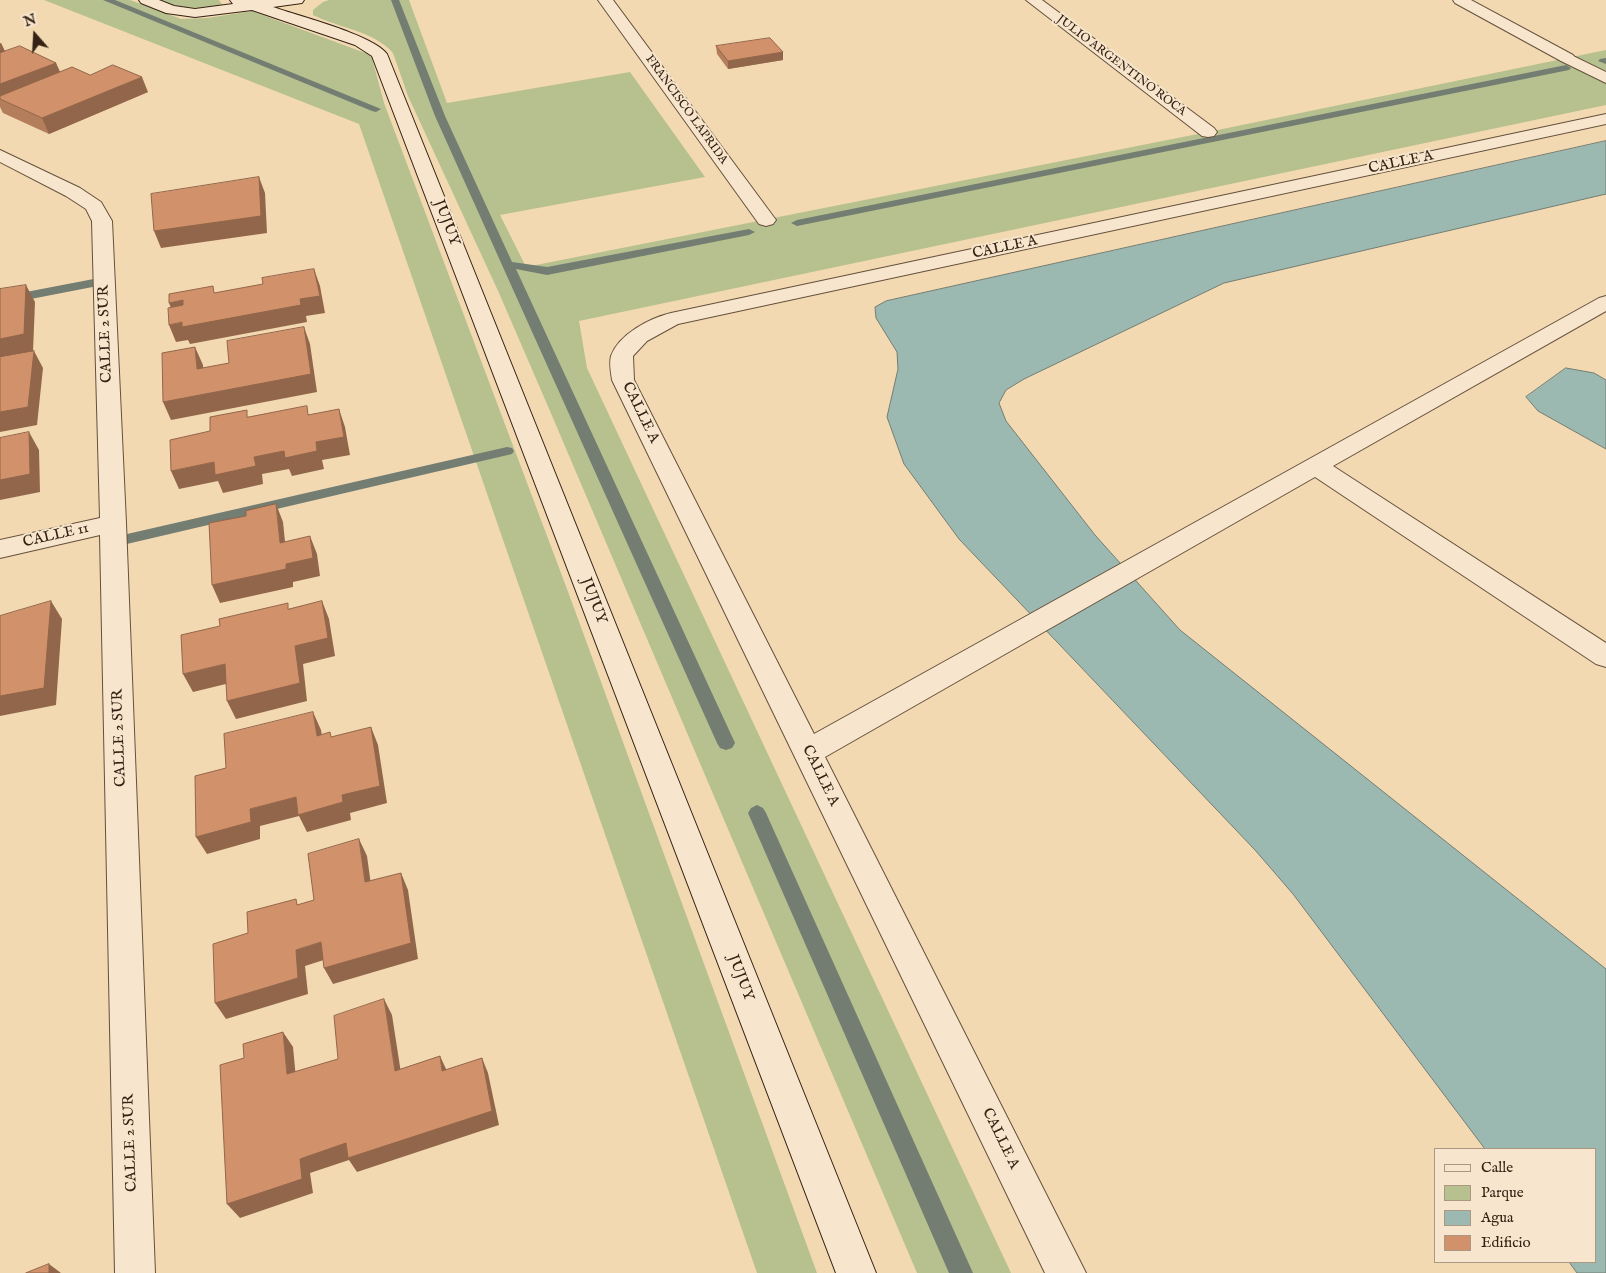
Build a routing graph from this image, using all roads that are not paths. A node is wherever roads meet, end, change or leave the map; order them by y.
1 (146, 0) edge
2 (236, 0) edge
3 (297, 0) edge
4 (606, 0) edge
5 (1033, 0) edge
6 (1460, 0) edge
7 (254, 6) junction
8 (1606, 78) edge
9 (1606, 119) edge
10 (1208, 132) dead end
11 (0, 155) edge
12 (766, 220) dead end
13 (1606, 302) edge
14 (1316, 466) junction
15 (113, 523) junction
16 (0, 549) edge
17 (1606, 656) edge
18 (808, 752) junction
19 (135, 1273) edge
20 (856, 1273) edge
21 (1066, 1273) edge

1 - 7 street
2 - 7 street, JUJUY
3 - 7 street
4 - 12 street, FRANCISCO LAPRIDA
5 - 10 street, JULIO ARGENTINO ROCA
6 - 8 street
7 - 20 street, JUJUY
9 - 18 street, CALLE A
11 - 15 street, CALLE 2 SUR
13 - 14 street
14 - 17 street
14 - 18 street
15 - 16 street, CALLE 11
15 - 19 street, CALLE 2 SUR
18 - 21 street, CALLE A

